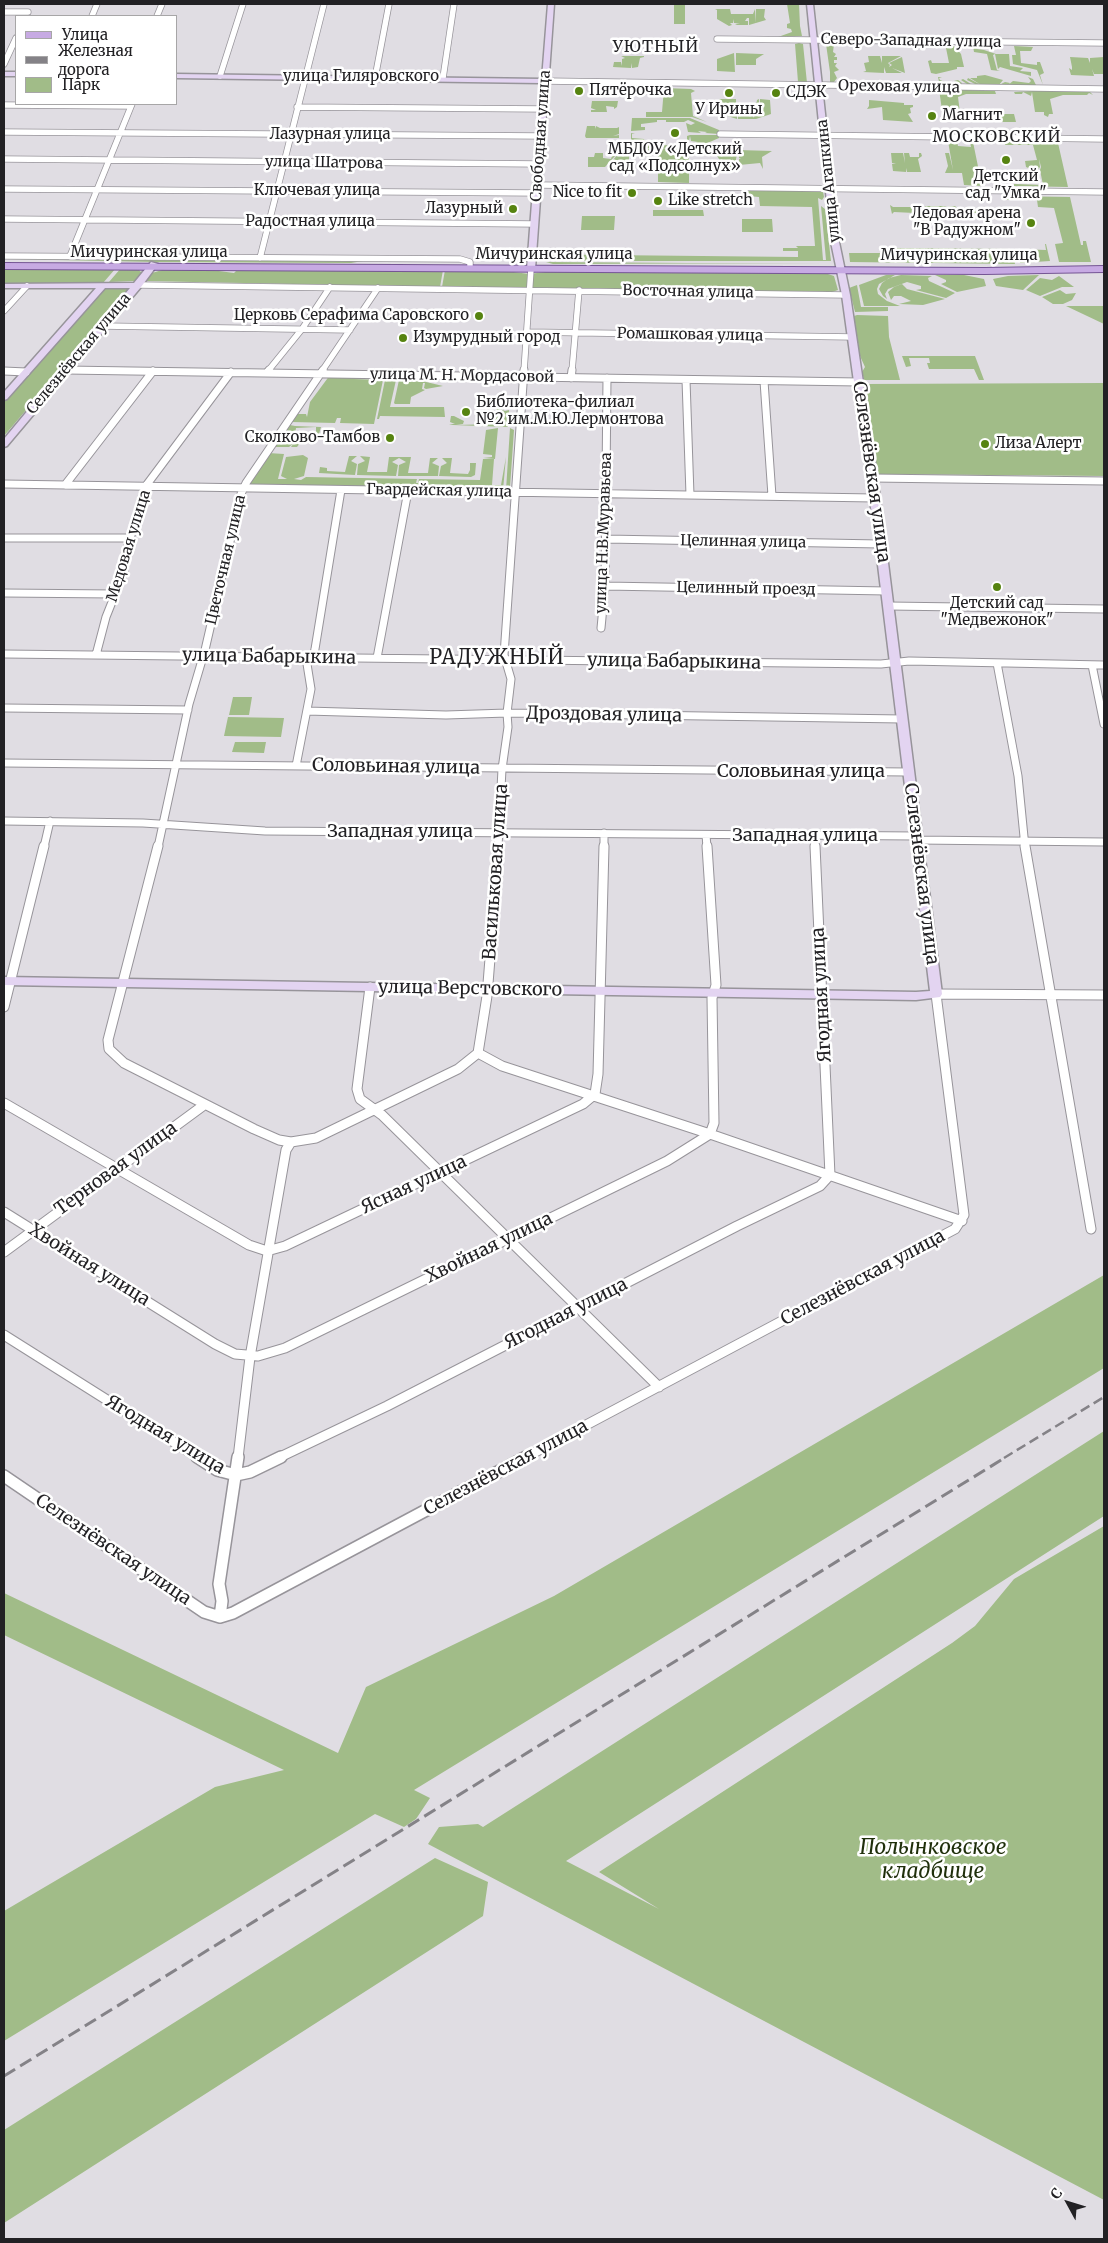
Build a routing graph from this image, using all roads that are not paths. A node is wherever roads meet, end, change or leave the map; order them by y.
1 (32, 4) edge
2 (243, 4) edge
3 (324, 4) edge
4 (389, 4) edge
5 (454, 4) edge
6 (551, 4) edge
7 (810, 4) edge
8 (4, 12) edge
9 (28, 14) edge
10 (717, 39) dead end
11 (15, 40) edge
12 (814, 40) junction
13 (1104, 43) edge
14 (4, 64) edge
15 (178, 76) edge
16 (220, 76) junction
17 (304, 77) junction
18 (375, 78) junction
19 (443, 78) junction
20 (545, 80) junction
21 (819, 86) junction
22 (1104, 89) edge
23 (4, 105) edge
24 (132, 105) edge
25 (297, 107) junction
26 (542, 109) junction
27 (4, 132) edge
28 (120, 133) junction
29 (291, 134) junction
30 (720, 134) dead end
31 (824, 135) junction
32 (541, 136) junction
33 (1104, 139) edge
34 (4, 159) edge
35 (108, 160) junction
36 (284, 162) junction
37 (539, 164) junction
38 (830, 188) junction
39 (4, 189) edge
40 (538, 189) junction
41 (97, 190) junction
42 (277, 191) junction
43 (1104, 192) edge
44 (4, 219) edge
45 (86, 220) junction
46 (269, 221) junction
47 (535, 224) junction
48 (4, 256) edge
49 (70, 256) junction
50 (260, 258) junction
51 (4, 265) edge
52 (470, 265) junction
53 (153, 266) junction
54 (532, 267) junction
55 (1104, 267) edge
56 (840, 268) junction
57 (103, 285) junction
58 (138, 285) junction
59 (4, 286) edge
60 (27, 286) junction
61 (330, 287) junction
62 (378, 288) junction
63 (530, 290) junction
64 (579, 290) junction
65 (846, 294) junction
66 (4, 311) edge
67 (103, 326) junction
68 (302, 329) junction
69 (350, 330) junction
70 (527, 332) junction
71 (574, 333) junction
72 (853, 337) junction
73 (66, 370) junction
74 (4, 371) edge
75 (153, 371) junction
76 (26, 372) junction
77 (232, 372) junction
78 (267, 373) junction
79 (320, 374) junction
80 (523, 377) junction
81 (571, 378) junction
82 (607, 378) junction
83 (686, 380) junction
84 (764, 381) junction
85 (858, 382) junction
86 (4, 397) edge
87 (4, 444) edge
88 (872, 478) junction
89 (1104, 481) edge
90 (4, 484) edge
91 (65, 485) junction
92 (145, 487) junction
93 (243, 488) junction
94 (341, 490) junction
95 (408, 491) junction
96 (515, 492) junction
97 (606, 494) junction
98 (690, 495) junction
99 (772, 496) junction
100 (874, 498) junction
101 (4, 538) edge
102 (130, 538) junction
103 (606, 539) junction
104 (880, 544) junction
105 (605, 586) junction
106 (887, 591) junction
107 (4, 593) edge
108 (116, 594) junction
109 (889, 606) junction
110 (1104, 609) edge
111 (601, 628) dead end
112 (4, 654) edge
113 (96, 655) junction
114 (203, 656) junction
115 (313, 658) junction
116 (377, 658) junction
117 (504, 659) junction
118 (896, 663) junction
119 (997, 663) junction
120 (1092, 665) junction
121 (1104, 665) edge
122 (4, 708) edge
123 (188, 710) junction
124 (306, 711) junction
125 (507, 713) junction
126 (902, 719) junction
127 (1104, 724) edge
128 (4, 763) edge
129 (178, 765) junction
130 (296, 766) junction
131 (502, 769) junction
132 (908, 772) junction
133 (4, 820) edge
134 (50, 821) junction
135 (164, 824) junction
136 (499, 832) junction
137 (604, 833) junction
138 (706, 835) junction
139 (814, 835) junction
140 (916, 838) junction
141 (1024, 842) junction
142 (1104, 842) edge
143 (7, 981) edge
144 (123, 983) junction
145 (370, 987) junction
146 (488, 989) junction
147 (601, 991) junction
148 (713, 992) junction
149 (822, 993) junction
150 (936, 994) junction
151 (1052, 995) junction
152 (1104, 995) edge
153 (4, 1007) edge
154 (478, 1053) junction
155 (593, 1096) junction
156 (4, 1102) edge
157 (204, 1105) junction
158 (374, 1109) junction
159 (710, 1134) junction
160 (291, 1142) junction
161 (118, 1168) junction
162 (440, 1172) junction
163 (830, 1176) junction
164 (4, 1212) edge
165 (962, 1221) junction
166 (1091, 1229) dead end
167 (34, 1230) junction
168 (510, 1238) junction
169 (267, 1251) junction
170 (4, 1252) edge
171 (579, 1308) junction
172 (4, 1335) edge
173 (250, 1356) junction
174 (659, 1387) junction
175 (236, 1475) junction
176 (4, 1476) edge
177 (220, 1617) junction

1 - 9 street
2 - 16 street
3 - 17 street
4 - 18 street
5 - 19 street
6 - 20 street, Свободная улица
7 - 12 street, улица Агапкина
8 - 9 street
10 - 12 street, Северо-Западная улица
11 - 14 street
12 - 13 street, Северо-Западная улица
12 - 21 street, улица Агапкина
15 - 16 street, улица Гиляровского
16 - 17 street, улица Гиляровского
17 - 18 street, улица Гиляровского
17 - 25 street
18 - 19 street, улица Гиляровского
19 - 20 street, улица Гиляровского
20 - 21 street, Ореховая улица
20 - 26 street, Свободная улица
21 - 22 street, Ореховая улица
21 - 31 street, улица Агапкина
23 - 24 street
24 - 28 street
25 - 26 street
25 - 29 street
26 - 32 street, Свободная улица
27 - 28 street
28 - 29 street, Лазурная улица
28 - 35 street
29 - 32 street, Лазурная улица
29 - 36 street
30 - 31 street
31 - 33 street
31 - 38 street, улица Агапкина
32 - 37 street, Свободная улица
34 - 35 street, улица Шатрова
35 - 36 street, улица Шатрова
35 - 41 street
36 - 37 street, улица Шатрова
36 - 42 street
37 - 40 street, Свободная улица
38 - 40 street
38 - 43 street
38 - 56 street, улица Агапкина
39 - 41 street
40 - 42 street, Ключевая улица
40 - 47 street, Свободная улица
41 - 42 street, Ключевая улица
41 - 45 street
42 - 46 street
44 - 45 street, Радостная улица
45 - 46 street, Радостная улица
45 - 49 street
46 - 47 street, Радостная улица
46 - 50 street
47 - 54 street, Свободная улица
48 - 49 street
49 - 50 street
50 - 52 street
51 - 53 main road, Мичуринская улица
52 - 53 main road, Мичуринская улица
52 - 54 main road, Мичуринская улица
53 - 54 main road, Мичуринская улица
53 - 58 street, Селезнёвская улица
54 - 56 main road, Мичуринская улица
54 - 63 street, Васильковая улица
55 - 56 main road, Мичуринская улица
56 - 65 street, Селезнёвская улица
57 - 58 street
57 - 60 street
57 - 76 street
58 - 61 street
58 - 67 street, Селезнёвская улица
59 - 60 street
60 - 66 street
61 - 62 street
61 - 68 street
62 - 63 street
62 - 69 street, Цветочная улица
63 - 64 street, Восточная улица
63 - 70 street, Васильковая улица
64 - 65 street, Восточная улица
64 - 71 street
65 - 72 street, Селезнёвская улица
67 - 68 street
67 - 73 street, Селезнёвская улица
68 - 69 street
68 - 78 street
69 - 79 street, Цветочная улица
70 - 71 street, Ромашковая улица
70 - 80 street, Васильковая улица
71 - 72 street, Ромашковая улица
71 - 81 street
72 - 85 street, Селезнёвская улица
73 - 75 street, улица М. Н. Мордасовой
73 - 87 street, Селезнёвская улица
74 - 76 street
75 - 77 street, улица М. Н. Мордасовой
75 - 91 street
76 - 86 street
77 - 78 street, улица М. Н. Мордасовой
77 - 92 street, Медовая улица
78 - 79 street, улица М. Н. Мордасовой
79 - 80 street, улица М. Н. Мордасовой
79 - 93 street, Цветочная улица
80 - 81 street, улица М. Н. Мордасовой
80 - 96 street, Васильковая улица
81 - 82 street, улица М. Н. Мордасовой
82 - 83 street, улица М. Н. Мордасовой
82 - 97 street, улица Н.В.Муравьева
83 - 84 street, улица М. Н. Мордасовой
83 - 98 street
84 - 85 street, улица М. Н. Мордасовой
84 - 99 street
85 - 88 street, Селезнёвская улица
88 - 89 street
88 - 100 street, Селезнёвская улица
90 - 91 street, Гвардейская улица
91 - 92 street, Гвардейская улица
92 - 93 street, Гвардейская улица
92 - 102 street, Медовая улица
93 - 94 street, Гвардейская улица
93 - 114 street, Цветочная улица
94 - 95 street, Гвардейская улица
94 - 115 street
95 - 96 street, Гвардейская улица
95 - 116 street
96 - 97 street, Гвардейская улица
96 - 117 street, Васильковая улица
97 - 98 street, Гвардейская улица
97 - 103 street, улица Н.В.Муравьева
98 - 99 street, Гвардейская улица
99 - 100 street, Гвардейская улица
100 - 104 street, Селезнёвская улица
101 - 102 street
102 - 108 street, Медовая улица
103 - 104 street, Целинная улица
103 - 105 street, улица Н.В.Муравьева
104 - 106 street, Селезнёвская улица
105 - 106 street, Целинный проезд
105 - 111 street, улица Н.В.Муравьева
106 - 109 street, Селезнёвская улица
107 - 108 street
108 - 113 street, Медовая улица
109 - 110 street
109 - 118 street, Селезнёвская улица
112 - 113 street, улица Бабарыкина
113 - 114 street, улица Бабарыкина
114 - 115 street, улица Бабарыкина
114 - 123 street, Цветочная улица
115 - 116 street, улица Бабарыкина
115 - 124 street
116 - 117 street, улица Бабарыкина
117 - 118 street, улица Бабарыкина
117 - 125 street, Васильковая улица
118 - 119 street, улица Бабарыкина
118 - 126 street, Селезнёвская улица
119 - 120 street, улица Бабарыкина
119 - 141 street
120 - 121 street, улица Бабарыкина
120 - 127 street
122 - 123 street
123 - 129 street, Цветочная улица
124 - 125 street, Дроздовая улица
124 - 130 street
125 - 126 street, Дроздовая улица
125 - 131 street, Васильковая улица
126 - 132 street, Селезнёвская улица
128 - 129 street, Соловьиная улица
129 - 130 street, Соловьиная улица
129 - 135 street, Цветочная улица
130 - 131 street, Соловьиная улица
131 - 132 street, Соловьиная улица
131 - 136 street, Васильковая улица
132 - 140 street, Селезнёвская улица
133 - 134 street, Западная улица
134 - 135 street, Западная улица
134 - 143 street
135 - 136 street, Западная улица
135 - 144 street, Цветочная улица
136 - 137 street, Западная улица
136 - 146 street, Васильковая улица
137 - 138 street, Западная улица
137 - 147 street
138 - 139 street, Западная улица
138 - 148 street
139 - 140 street, Западная улица
139 - 149 street, Ягодная улица
140 - 141 street, Западная улица
140 - 150 street, Селезнёвская улица
141 - 142 street, Западная улица
141 - 151 street
143 - 144 street, улица Верстовского
143 - 153 street
144 - 145 street, улица Верстовского
144 - 157 street
145 - 146 street, улица Верстовского
145 - 158 street
146 - 147 street, улица Верстовского
146 - 154 street, Васильковая улица
147 - 148 street, улица Верстовского
147 - 155 street
148 - 149 street, улица Верстовского
148 - 159 street
149 - 150 street, улица Верстовского
149 - 163 street, Ягодная улица
150 - 151 street
150 - 165 street, Селезнёвская улица
151 - 152 street
151 - 166 street
154 - 155 street
154 - 158 street
155 - 159 street
155 - 162 street, Ясная улица
156 - 161 street
157 - 160 street
157 - 161 street, Терновая улица
158 - 160 street
158 - 162 street
159 - 163 street
159 - 168 street, Хвойная улица
160 - 169 street
161 - 167 street, Терновая улица
161 - 169 street
162 - 168 street
162 - 169 street, Ясная улица
163 - 165 street
163 - 171 street, Ягодная улица
164 - 167 street, Хвойная улица
165 - 174 street, Селезнёвская улица
167 - 170 street, Терновая улица
167 - 173 street, Хвойная улица
168 - 171 street
168 - 173 street, Хвойная улица
169 - 173 street
171 - 174 street
171 - 175 street, Ягодная улица
172 - 175 street, Ягодная улица
173 - 175 street
174 - 177 street, Селезнёвская улица
175 - 177 street
176 - 177 street, Селезнёвская улица

